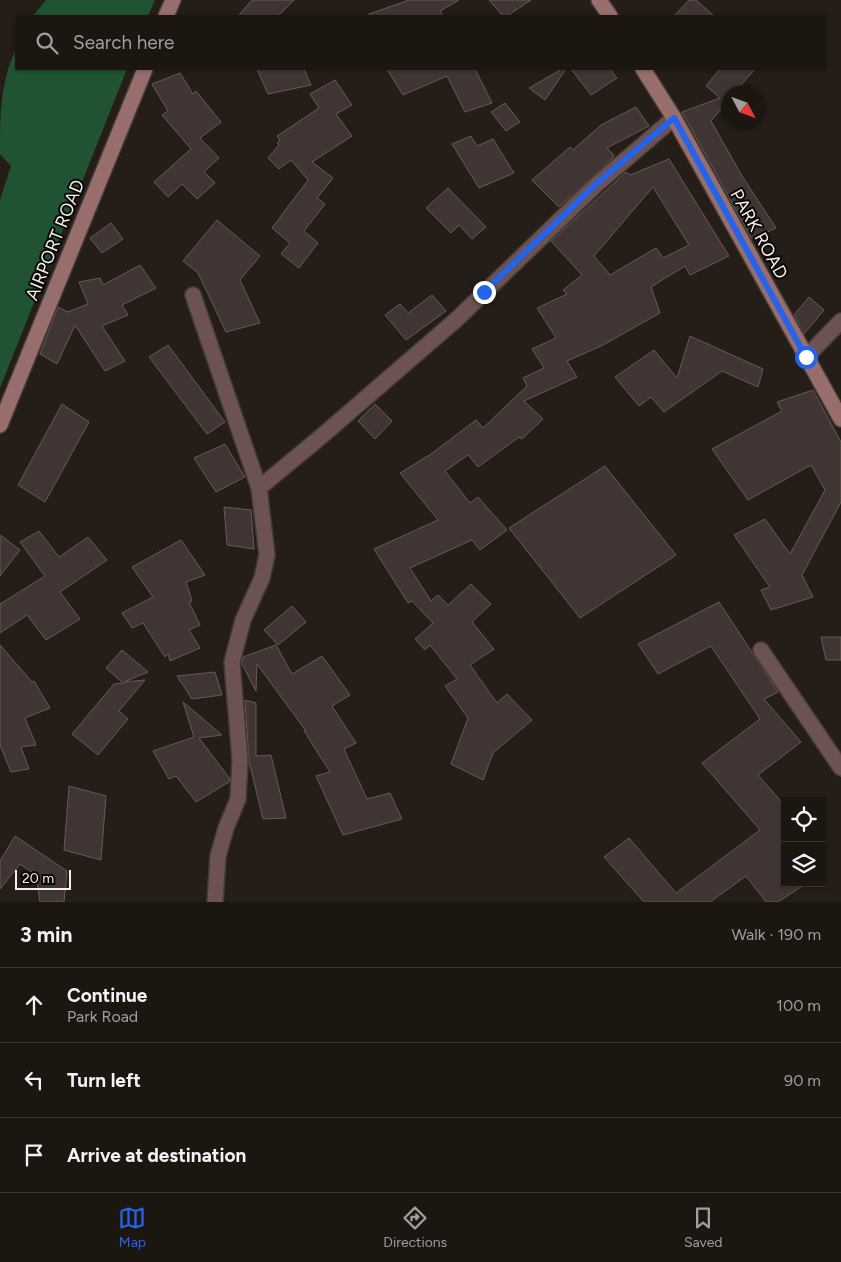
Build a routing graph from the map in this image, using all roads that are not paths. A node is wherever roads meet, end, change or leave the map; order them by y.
1 (173, 0) edge
2 (600, 0) edge
3 (166, 15) edge
4 (609, 15) edge
5 (145, 70) edge
6 (644, 70) edge
7 (674, 118) junction
8 (193, 295) dead end
9 (841, 321) edge
10 (806, 357) junction
11 (841, 419) edge
12 (0, 425) edge
13 (259, 488) junction
14 (761, 650) dead end
15 (841, 768) edge
16 (215, 902) edge

1 - 3 main road
2 - 4 main road
5 - 12 main road, AIRPORT ROAD
6 - 7 main road, PARK ROAD
7 - 10 main road, PARK ROAD
7 - 13 street
8 - 13 street
9 - 10 street
10 - 11 main road, PARK ROAD
13 - 16 street
14 - 15 street

